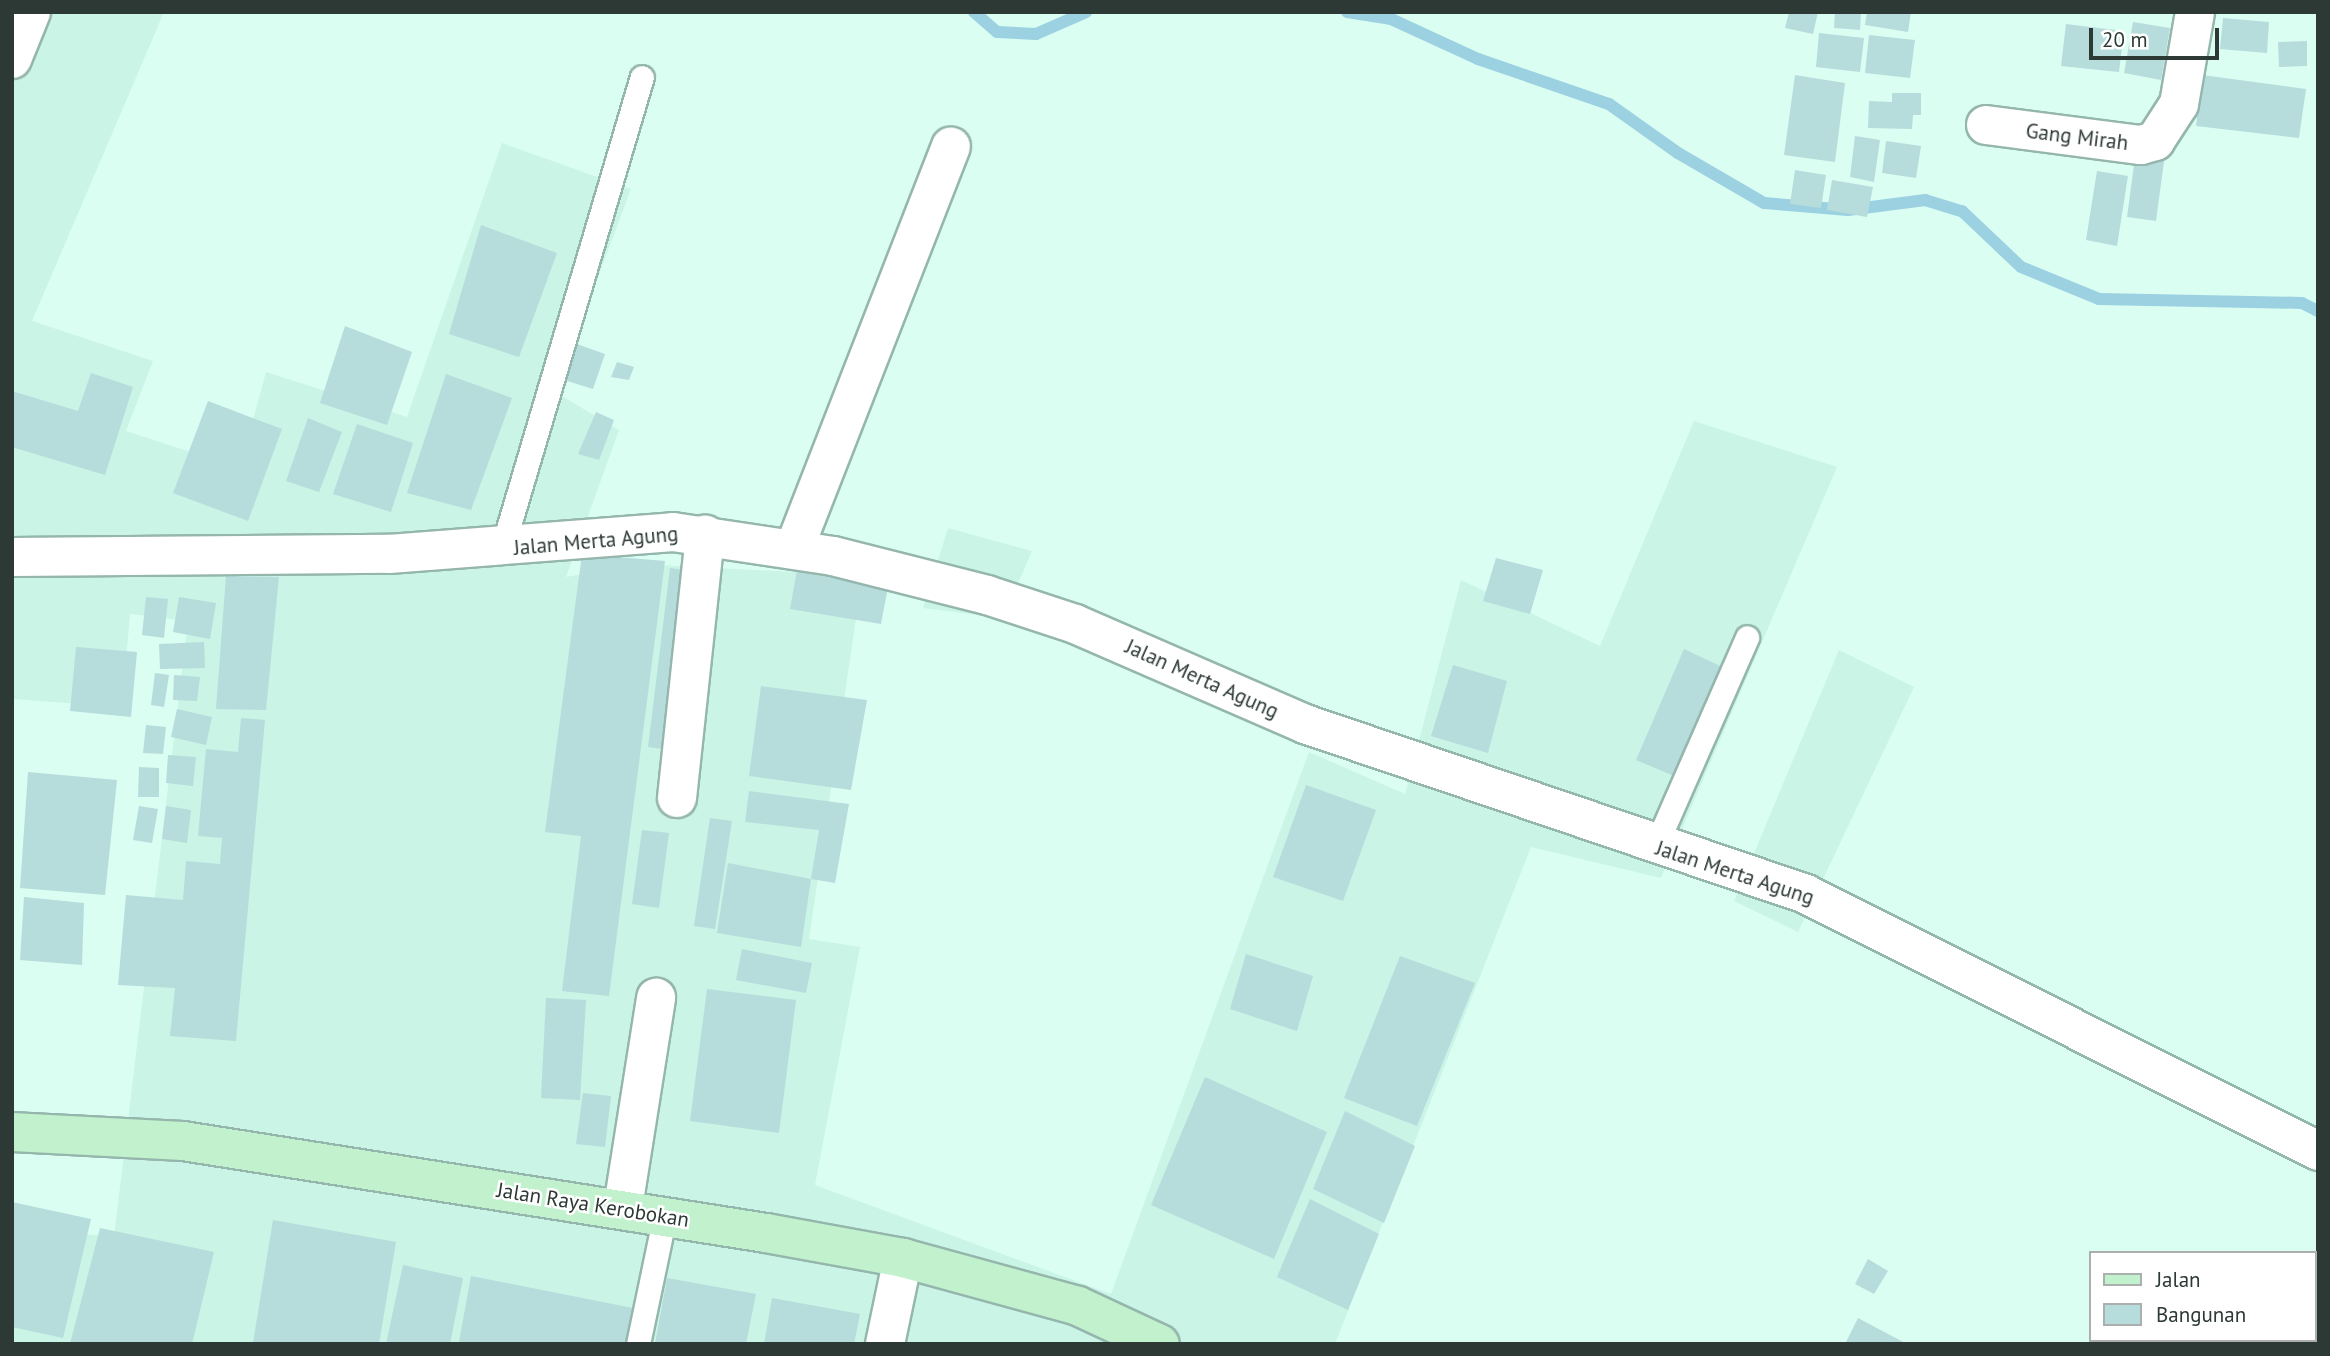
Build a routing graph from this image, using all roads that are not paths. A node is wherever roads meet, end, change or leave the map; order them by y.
1 (31, 12) edge
2 (2195, 12) edge
3 (12, 59) edge
4 (642, 77) dead end
5 (1986, 125) dead end
6 (951, 147) dead end
7 (705, 534) junction
8 (502, 549) junction
9 (794, 549) junction
10 (12, 556) edge
11 (1747, 638) dead end
12 (677, 798) dead end
13 (1655, 847) junction
14 (656, 998) dead end
15 (12, 1132) edge
16 (2318, 1151) edge
17 (623, 1207) junction
18 (665, 1215) junction
19 (903, 1258) junction
20 (638, 1344) edge
21 (885, 1344) edge
22 (1160, 1344) edge

1 - 3 street
2 - 5 street, Gang Mirah
4 - 8 lane
6 - 9 street
7 - 8 street, Jalan Merta Agung
7 - 9 street, Jalan Merta Agung
7 - 12 street
8 - 10 street, Jalan Merta Agung
9 - 13 street, Jalan Merta Agung
11 - 13 lane
13 - 16 street, Jalan Merta Agung
14 - 17 street
15 - 17 main road, Jalan Raya Kerobokan
17 - 18 main road, Jalan Raya Kerobokan
18 - 19 main road, Jalan Raya Kerobokan
18 - 20 lane
19 - 21 street
19 - 22 main road, Jalan Raya Kerobokan

